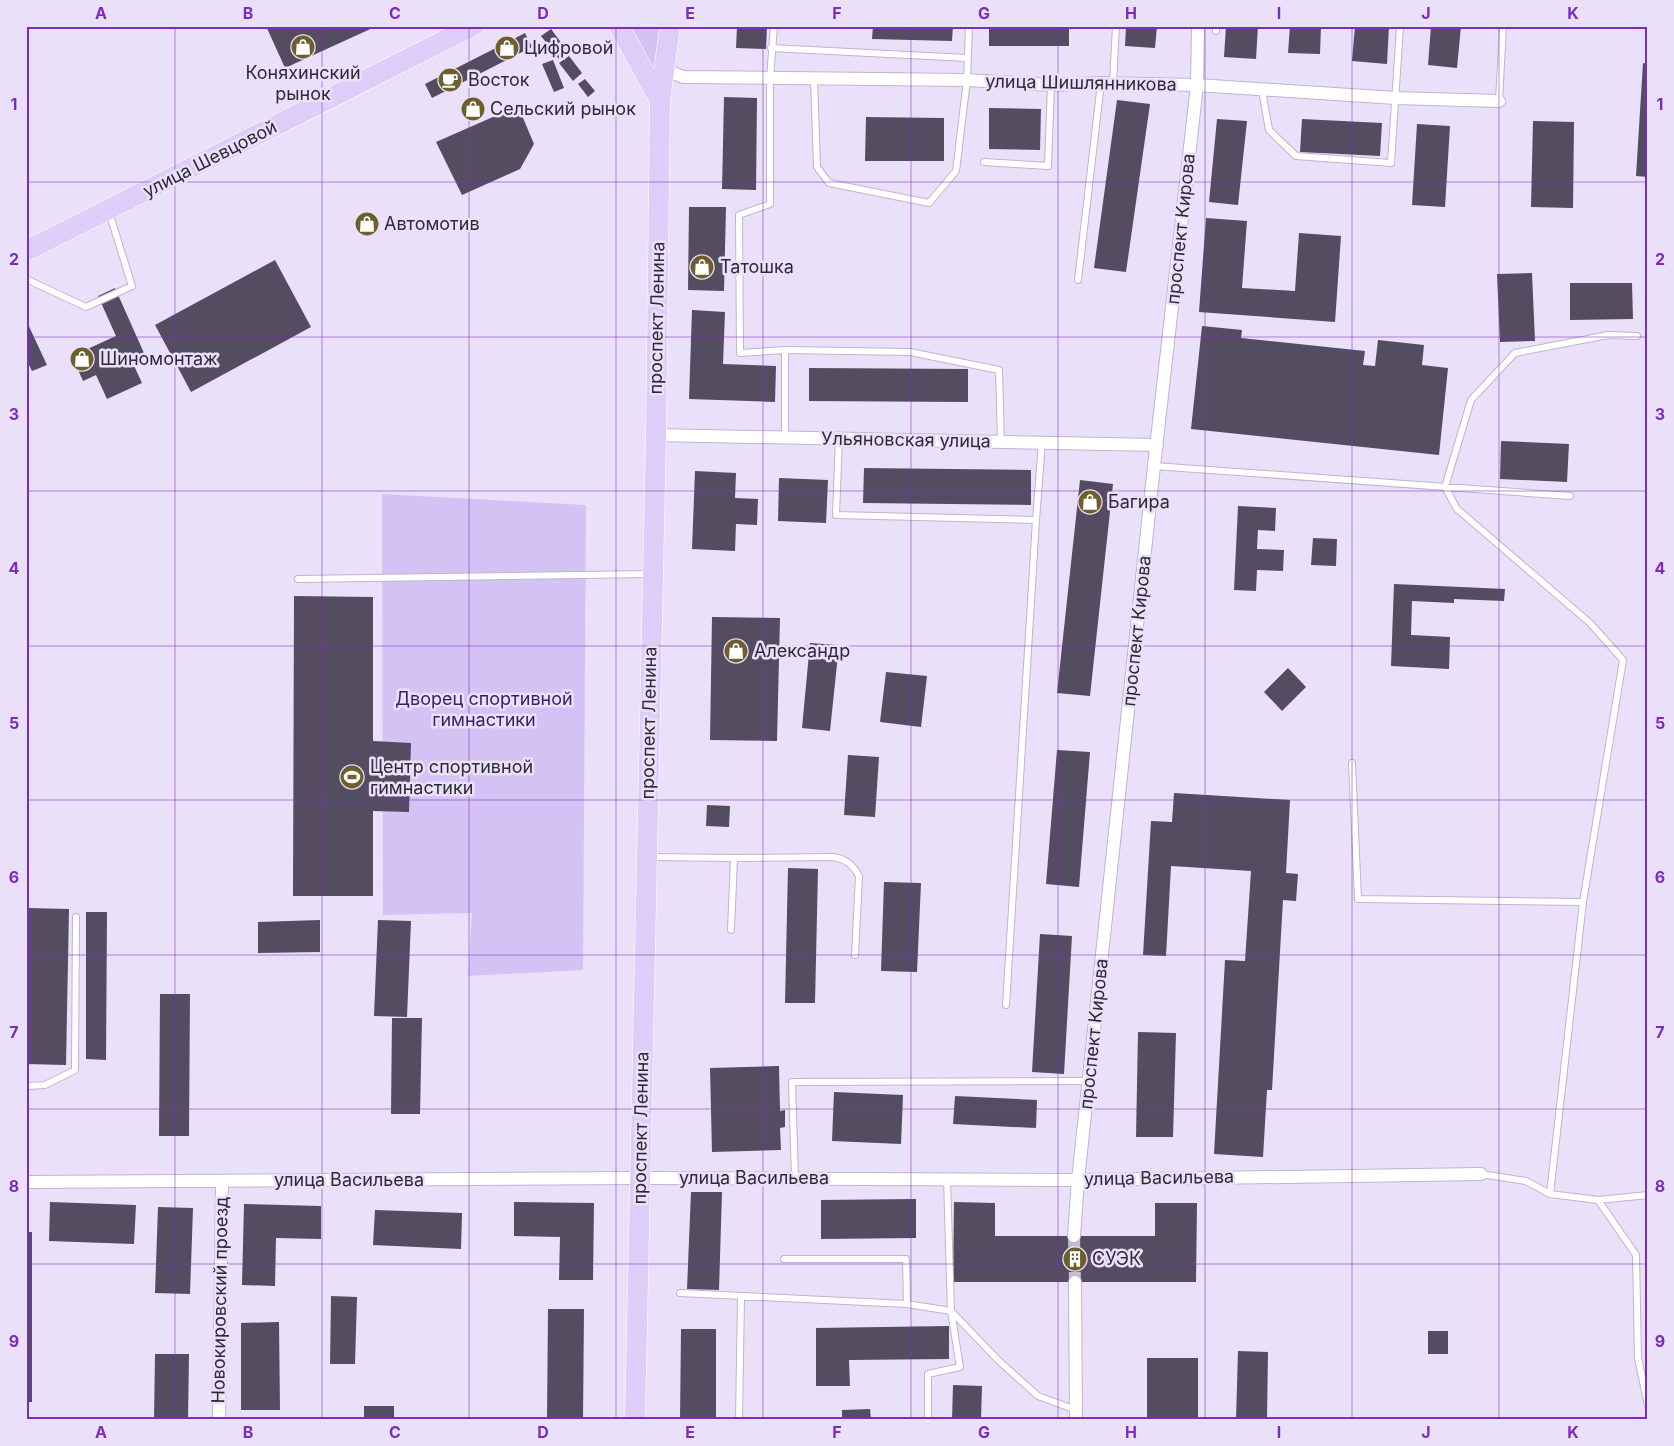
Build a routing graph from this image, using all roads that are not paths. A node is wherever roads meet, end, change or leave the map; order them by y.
1 (473, 26) edge
2 (619, 26) edge
3 (670, 26) edge
4 (774, 26) edge
5 (969, 26) edge
6 (1116, 26) edge
7 (1198, 26) edge
8 (1400, 26) edge
9 (1503, 26) edge
10 (771, 48) junction
11 (967, 58) junction
12 (664, 69) junction
13 (770, 78) junction
14 (814, 79) junction
15 (967, 80) junction
16 (1107, 83) junction
17 (1051, 85) junction
18 (1197, 85) junction
19 (1262, 90) junction
20 (1396, 98) junction
21 (660, 101) junction
22 (1499, 101) joint
23 (984, 162) dead end
24 (108, 210) junction
25 (26, 251) edge
26 (26, 279) edge
27 (1078, 280) dead end
28 (1637, 336) dead end
29 (785, 350) junction
30 (656, 435) junction
31 (785, 437) junction
32 (839, 438) junction
33 (1000, 442) junction
34 (1042, 442) junction
35 (1157, 445) junction
36 (1154, 466) junction
37 (1445, 487) junction
38 (1570, 496) dead end
39 (1036, 520) junction
40 (652, 574) junction
41 (298, 579) dead end
42 (1352, 763) dead end
43 (646, 856) junction
44 (734, 858) junction
45 (1583, 902) junction
46 (76, 917) dead end
47 (731, 930) dead end
48 (855, 955) dead end
49 (1006, 1005) dead end
50 (1090, 1081) junction
51 (26, 1086) edge
52 (1481, 1174) joint
53 (640, 1178) junction
54 (795, 1178) junction
55 (947, 1179) junction
56 (1078, 1180) junction
57 (222, 1181) junction
58 (26, 1182) edge
59 (1550, 1194) junction
60 (1648, 1195) edge
61 (1598, 1200) junction
62 (1074, 1236) tunnel mouth
63 (784, 1259) dead end
64 (1075, 1282) tunnel mouth
65 (680, 1293) dead end
66 (741, 1296) junction
67 (907, 1304) junction
68 (951, 1311) junction
69 (1648, 1406) edge
70 (1076, 1415) edge
71 (219, 1420) edge
72 (635, 1420) edge
73 (739, 1420) edge
74 (928, 1420) edge

1 - 24 main road, улица Шевцовой
2 - 21 main road
3 - 12 main road, проспект Ленина
4 - 10 lane
5 - 11 lane
6 - 16 lane
7 - 18 street, проспект Кирова
8 - 20 lane
9 - 22 lane
10 - 11 lane
10 - 13 lane
11 - 15 lane
12 - 13 street, улица Шишлянникова
12 - 21 main road, проспект Ленина
13 - 14 street, улица Шишлянникова
13 - 29 lane
14 - 15 street, улица Шишлянникова
14 - 15 lane
15 - 17 street, улица Шишлянникова
16 - 17 street, улица Шишлянникова
16 - 18 street, улица Шишлянникова
16 - 27 lane
17 - 23 lane
18 - 19 street, улица Шишлянникова
18 - 35 street, проспект Кирова
19 - 20 street, улица Шишлянникова
19 - 20 lane
20 - 22 street, улица Шишлянникова
21 - 30 main road, проспект Ленина
24 - 25 main road, улица Шевцовой
24 - 26 lane
28 - 37 lane
29 - 31 lane
29 - 33 lane
30 - 31 street, Ульяновская улица
30 - 40 main road, проспект Ленина
31 - 32 street, Ульяновская улица
32 - 33 street, Ульяновская улица
32 - 39 lane
33 - 34 street, Ульяновская улица
34 - 35 street, Ульяновская улица
34 - 39 lane
35 - 36 street, проспект Кирова
36 - 37 lane
36 - 50 street, проспект Кирова
37 - 38 lane
37 - 45 lane
39 - 49 lane
40 - 41 lane
40 - 43 main road, проспект Ленина
42 - 45 lane
43 - 44 lane
43 - 53 main road, проспект Ленина
44 - 47 lane
44 - 48 lane
45 - 59 lane
46 - 51 lane
50 - 54 lane
50 - 56 street, проспект Кирова
52 - 56 street, улица Васильева
52 - 59 lane
53 - 54 street, улица Васильева
53 - 57 street, улица Васильева
53 - 72 main road, проспект Ленина
54 - 55 street, улица Васильева
55 - 56 street, улица Васильева
55 - 68 lane
56 - 62 street, проспект Кирова
57 - 58 street, улица Васильева
57 - 71 street, Новокировский проезд
59 - 61 lane
60 - 61 lane
61 - 69 lane
63 - 67 lane
64 - 70 street
65 - 66 lane
66 - 67 lane
66 - 73 lane
67 - 68 lane
68 - 70 lane
68 - 74 lane

